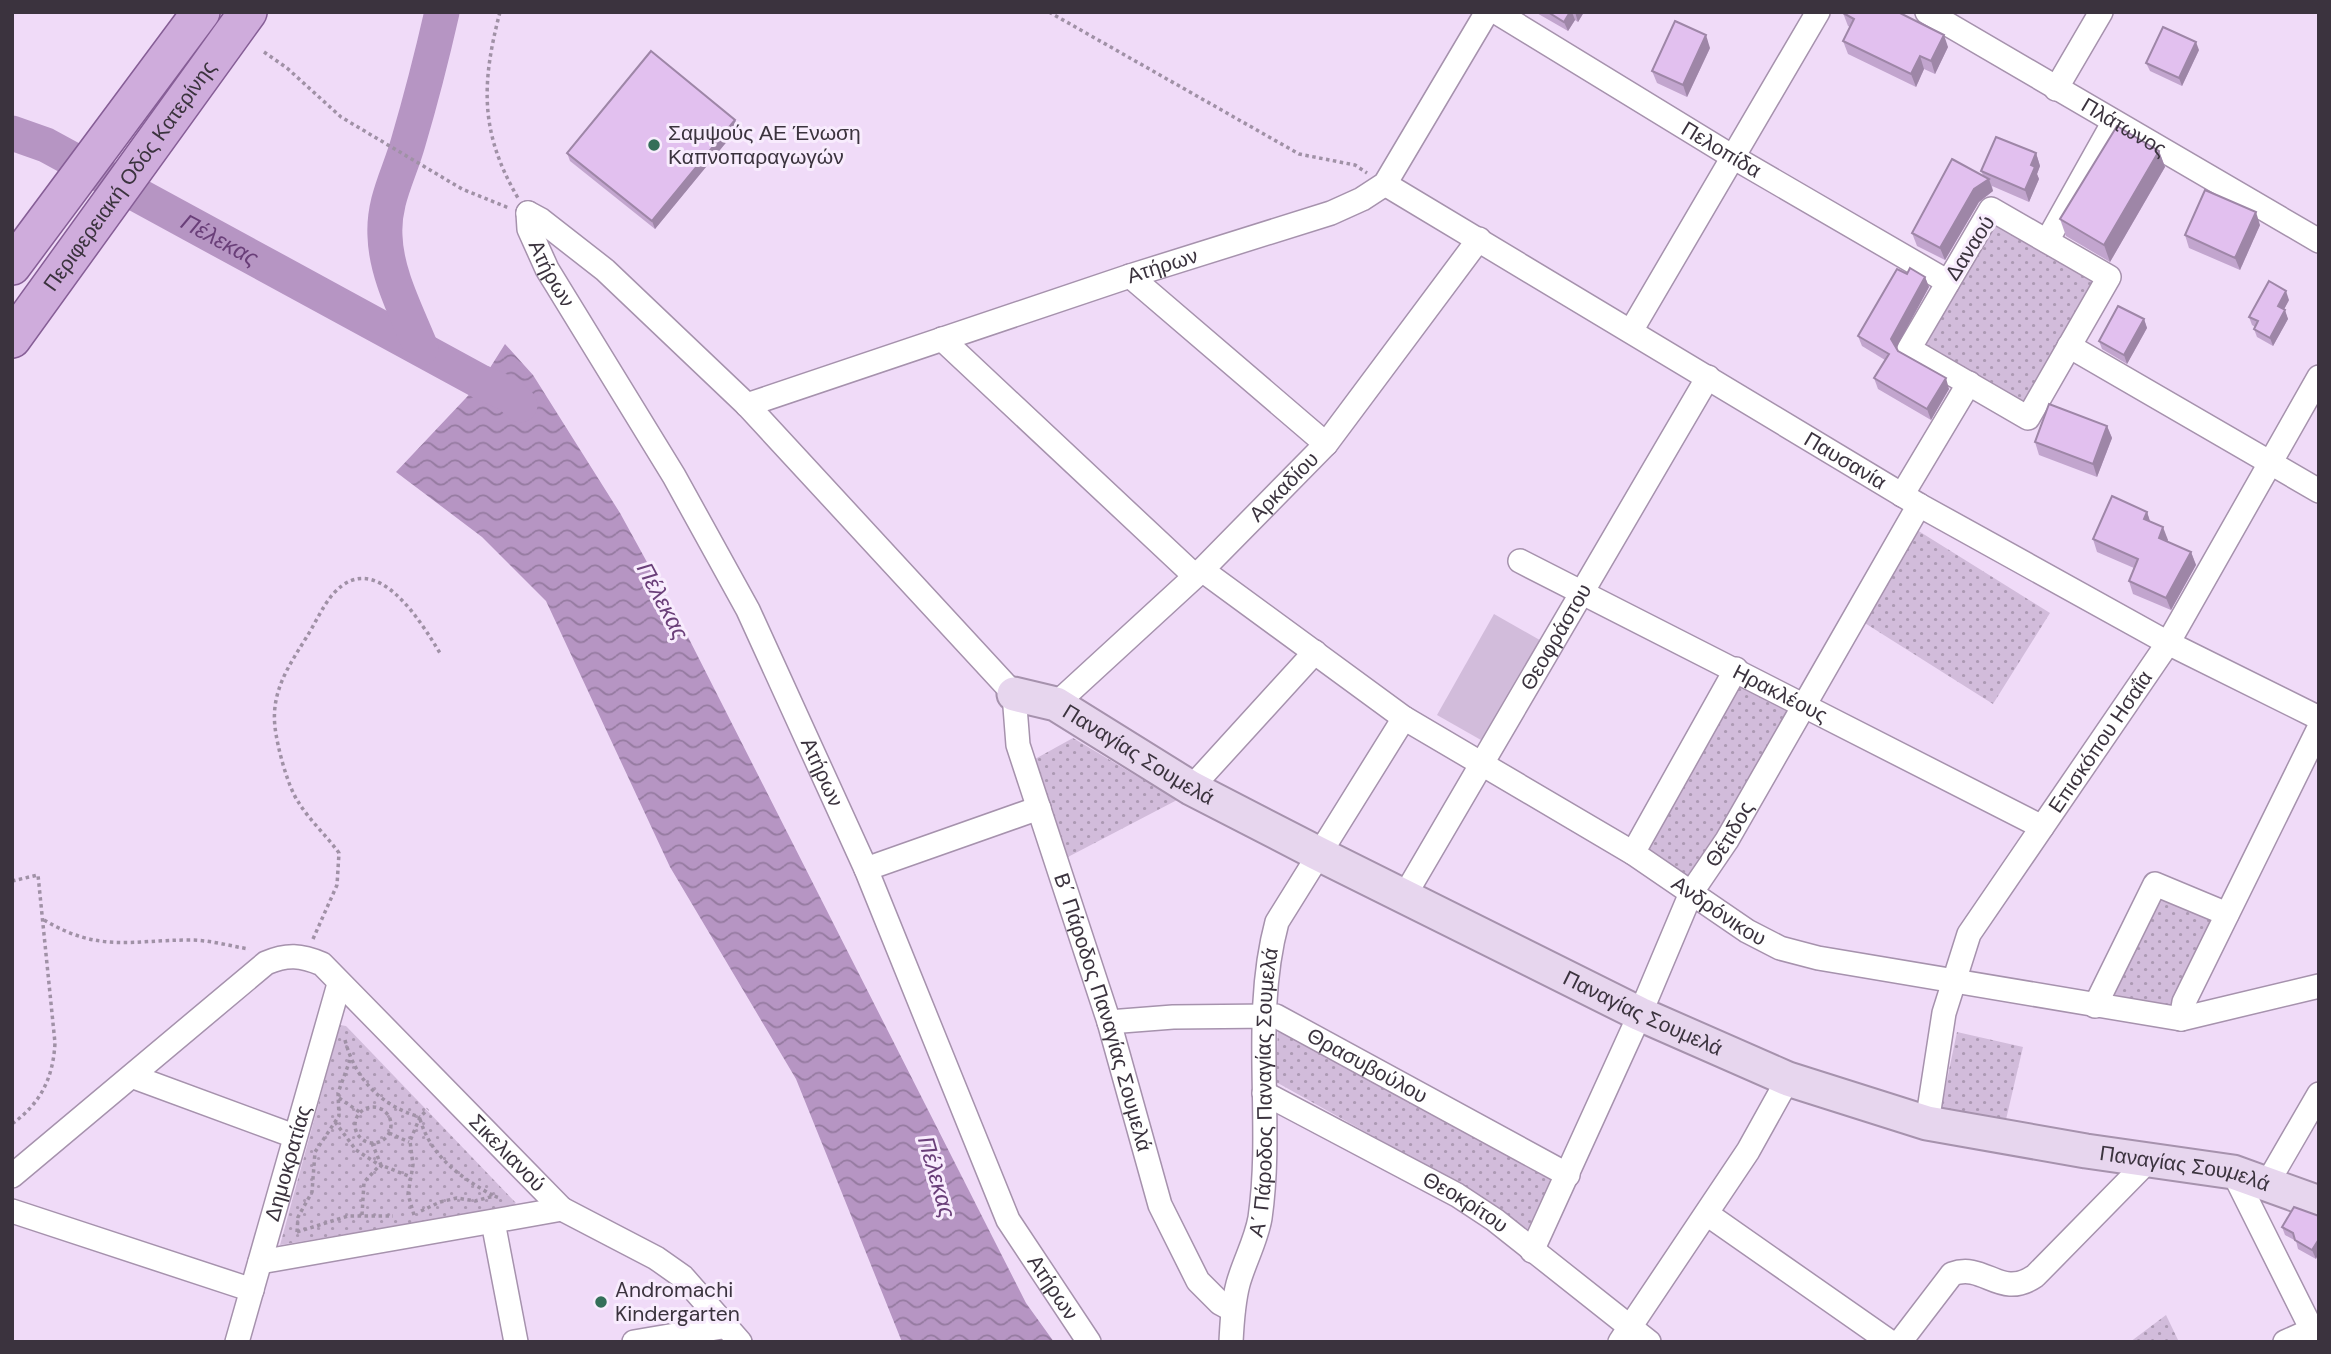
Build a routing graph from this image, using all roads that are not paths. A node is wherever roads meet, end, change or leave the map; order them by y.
1 (248, 12) edge
2 (1487, 12) edge
3 (1496, 12) edge
4 (1818, 12) edge
5 (1927, 12) edge
6 (2101, 12) edge
7 (197, 19) edge
8 (2056, 89) junction
9 (2113, 122) junction
10 (1733, 157) junction
11 (1385, 184) junction
12 (1479, 239) junction
13 (2319, 241) edge
14 (2047, 242) junction
15 (12, 267) edge
16 (1130, 276) junction
17 (1948, 282) junction
18 (1631, 331) junction
19 (13, 338) edge
20 (942, 339) junction
21 (2069, 346) junction
22 (1708, 377) junction
23 (2319, 377) edge
24 (1969, 383) junction
25 (747, 405) junction
26 (1326, 444) junction
27 (2271, 462) junction
28 (2319, 491) edge
29 (1911, 500) junction
30 (1520, 561) dead end
31 (1198, 573) junction
32 (1584, 592) junction
33 (2168, 643) junction
34 (1315, 652) junction
35 (1736, 669) junction
36 (1014, 694) junction
37 (1056, 704) junction
38 (1805, 705) junction
39 (1404, 718) junction
40 (2319, 718) edge
41 (2319, 728) edge
42 (1482, 763) junction
43 (1191, 788) junction
44 (1039, 808) junction
45 (2042, 827) junction
46 (1317, 853) junction
47 (1633, 853) junction
48 (866, 869) junction
49 (1691, 893) junction
50 (1405, 895) junction
51 (2227, 914) junction
52 (1952, 980) junction
53 (340, 984) junction
54 (2319, 986) edge
55 (2095, 1006) junction
56 (1266, 1014) junction
57 (1640, 1014) junction
58 (2181, 1019) junction
59 (1109, 1022) junction
60 (134, 1077) junction
61 (1787, 1079) junction
62 (1264, 1093) junction
63 (2319, 1094) edge
64 (1927, 1123) junction
65 (294, 1136) junction
66 (2150, 1159) junction
67 (2233, 1172) junction
68 (1568, 1175) junction
69 (12, 1176) edge
70 (2268, 1182) junction
71 (2319, 1203) edge
72 (562, 1209) junction
73 (12, 1211) edge
74 (1707, 1214) junction
75 (493, 1222) junction
76 (1532, 1251) junction
77 (260, 1262) junction
78 (252, 1290) junction
79 (1233, 1310) junction
80 (734, 1334) edge
81 (2315, 1336) edge
82 (1634, 1337) edge
83 (237, 1342) edge
84 (516, 1342) edge
85 (634, 1342) edge
86 (1089, 1342) edge
87 (1231, 1342) edge
88 (1890, 1342) edge
89 (1900, 1342) edge
90 (2286, 1342) edge

1 - 19 main road, Περιφερειακή Οδός Κατερίνης
2 - 11 street, Ατήρων
3 - 10 street, Πελοπίδα
4 - 10 street
5 - 8 street, Πλάτωνος
6 - 8 street
7 - 15 main road, Περιφερειακή Οδός Κατερίνης
8 - 9 street, Πλάτωνος
9 - 13 street, Πλάτωνος
9 - 14 street
10 - 17 street, Πελοπίδα
10 - 18 street
11 - 12 street, Παυσανία
11 - 16 street, Ατήρων
12 - 18 street, Παυσανία
12 - 26 street, Αρκαδίου
14 - 17 street, Δαναού
14 - 21 street, Δαναού
16 - 20 street, Ατήρων
16 - 26 street
17 - 24 street, Δαναού
18 - 22 street, Παυσανία
20 - 25 street, Ατήρων
20 - 31 street, Ανδρόνικου
21 - 24 street, Δαναού
21 - 27 street
22 - 29 street, Παυσανία
22 - 32 street, Θεοφράστου
23 - 27 street, Επισκόπου Ησαΐα
24 - 29 street, Θέτιδος
25 - 36 street
25 - 48 street, Ατήρων
26 - 31 street, Αρκαδίου
27 - 28 street
27 - 33 street, Επισκόπου Ησαΐα
29 - 33 street, Παυσανία
29 - 38 street, Θέτιδος
30 - 32 street, Ηρακλέους
31 - 34 street, Ανδρόνικου
31 - 37 street, Αρκαδίου
32 - 35 street, Ηρακλέους
32 - 42 street, Θεοφράστου
33 - 40 street, Παυσανία
33 - 45 street, Επισκόπου Ησαΐα
34 - 39 street, Ανδρόνικου
34 - 43 street
35 - 38 street, Ηρακλέους
35 - 47 street
36 - 37 street, Παναγίας Σουμελά
36 - 44 street, Β΄ Πάροδος Παναγίας Σουμελά
37 - 43 street, Παναγίας Σουμελά
38 - 45 street, Ηρακλέους
38 - 49 street, Θέτιδος
39 - 42 street, Ανδρόνικου
39 - 46 street, Α΄ Πάροδος Παναγίας Σουμελά
41 - 51 street
42 - 47 street, Ανδρόνικου
42 - 50 street, Θεοφράστου
43 - 46 street, Παναγίας Σουμελά
44 - 48 street
44 - 59 street, Β΄ Πάροδος Παναγίας Σουμελά
45 - 52 street, Επισκόπου Ησαΐα
46 - 50 street, Παναγίας Σουμελά
46 - 56 street, Α΄ Πάροδος Παναγίας Σουμελά
47 - 49 street, Ανδρόνικου
48 - 86 street, Ατήρων
49 - 52 street, Ανδρόνικου
49 - 57 street, Θέτιδος
50 - 57 street, Παναγίας Σουμελά
51 - 55 street
51 - 58 street
52 - 55 street, Ανδρόνικου
52 - 64 street, Επισκόπου Ησαΐα
53 - 60 street, Σικελιανού
53 - 65 street, Δημοκρατίας
53 - 72 street, Σικελιανού
54 - 58 street, Ανδρόνικου
55 - 58 street, Ανδρόνικου
56 - 59 street, Θρασυβούλου
56 - 62 street, Α΄ Πάροδος Παναγίας Σουμελά
56 - 68 street, Θρασυβούλου
57 - 61 street, Παναγίας Σουμελά
57 - 68 street, Θέτιδος
59 - 79 street, Β΄ Πάροδος Παναγίας Σουμελά
60 - 65 street
60 - 69 street
61 - 64 street, Παναγίας Σουμελά
61 - 74 street
62 - 76 street, Θεοκρίτου
62 - 79 street, Α΄ Πάροδος Παναγίας Σουμελά
63 - 70 street
64 - 66 street, Παναγίας Σουμελά
65 - 77 street, Δημοκρατίας
66 - 67 street, Παναγίας Σουμελά
66 - 89 street
67 - 70 street, Παναγίας Σουμελά
67 - 81 street
68 - 76 street, Θέτιδος
70 - 71 street, Παναγίας Σουμελά
72 - 75 street
72 - 80 street, Σικελιανού
73 - 78 street
74 - 82 street
74 - 88 street
75 - 77 street
75 - 84 street
76 - 82 street, Θεοκρίτου
77 - 78 street, Δημοκρατίας
78 - 83 street, Δημοκρατίας
79 - 87 street, Α΄ Πάροδος Παναγίας Σουμελά
80 - 85 street
81 - 90 street

